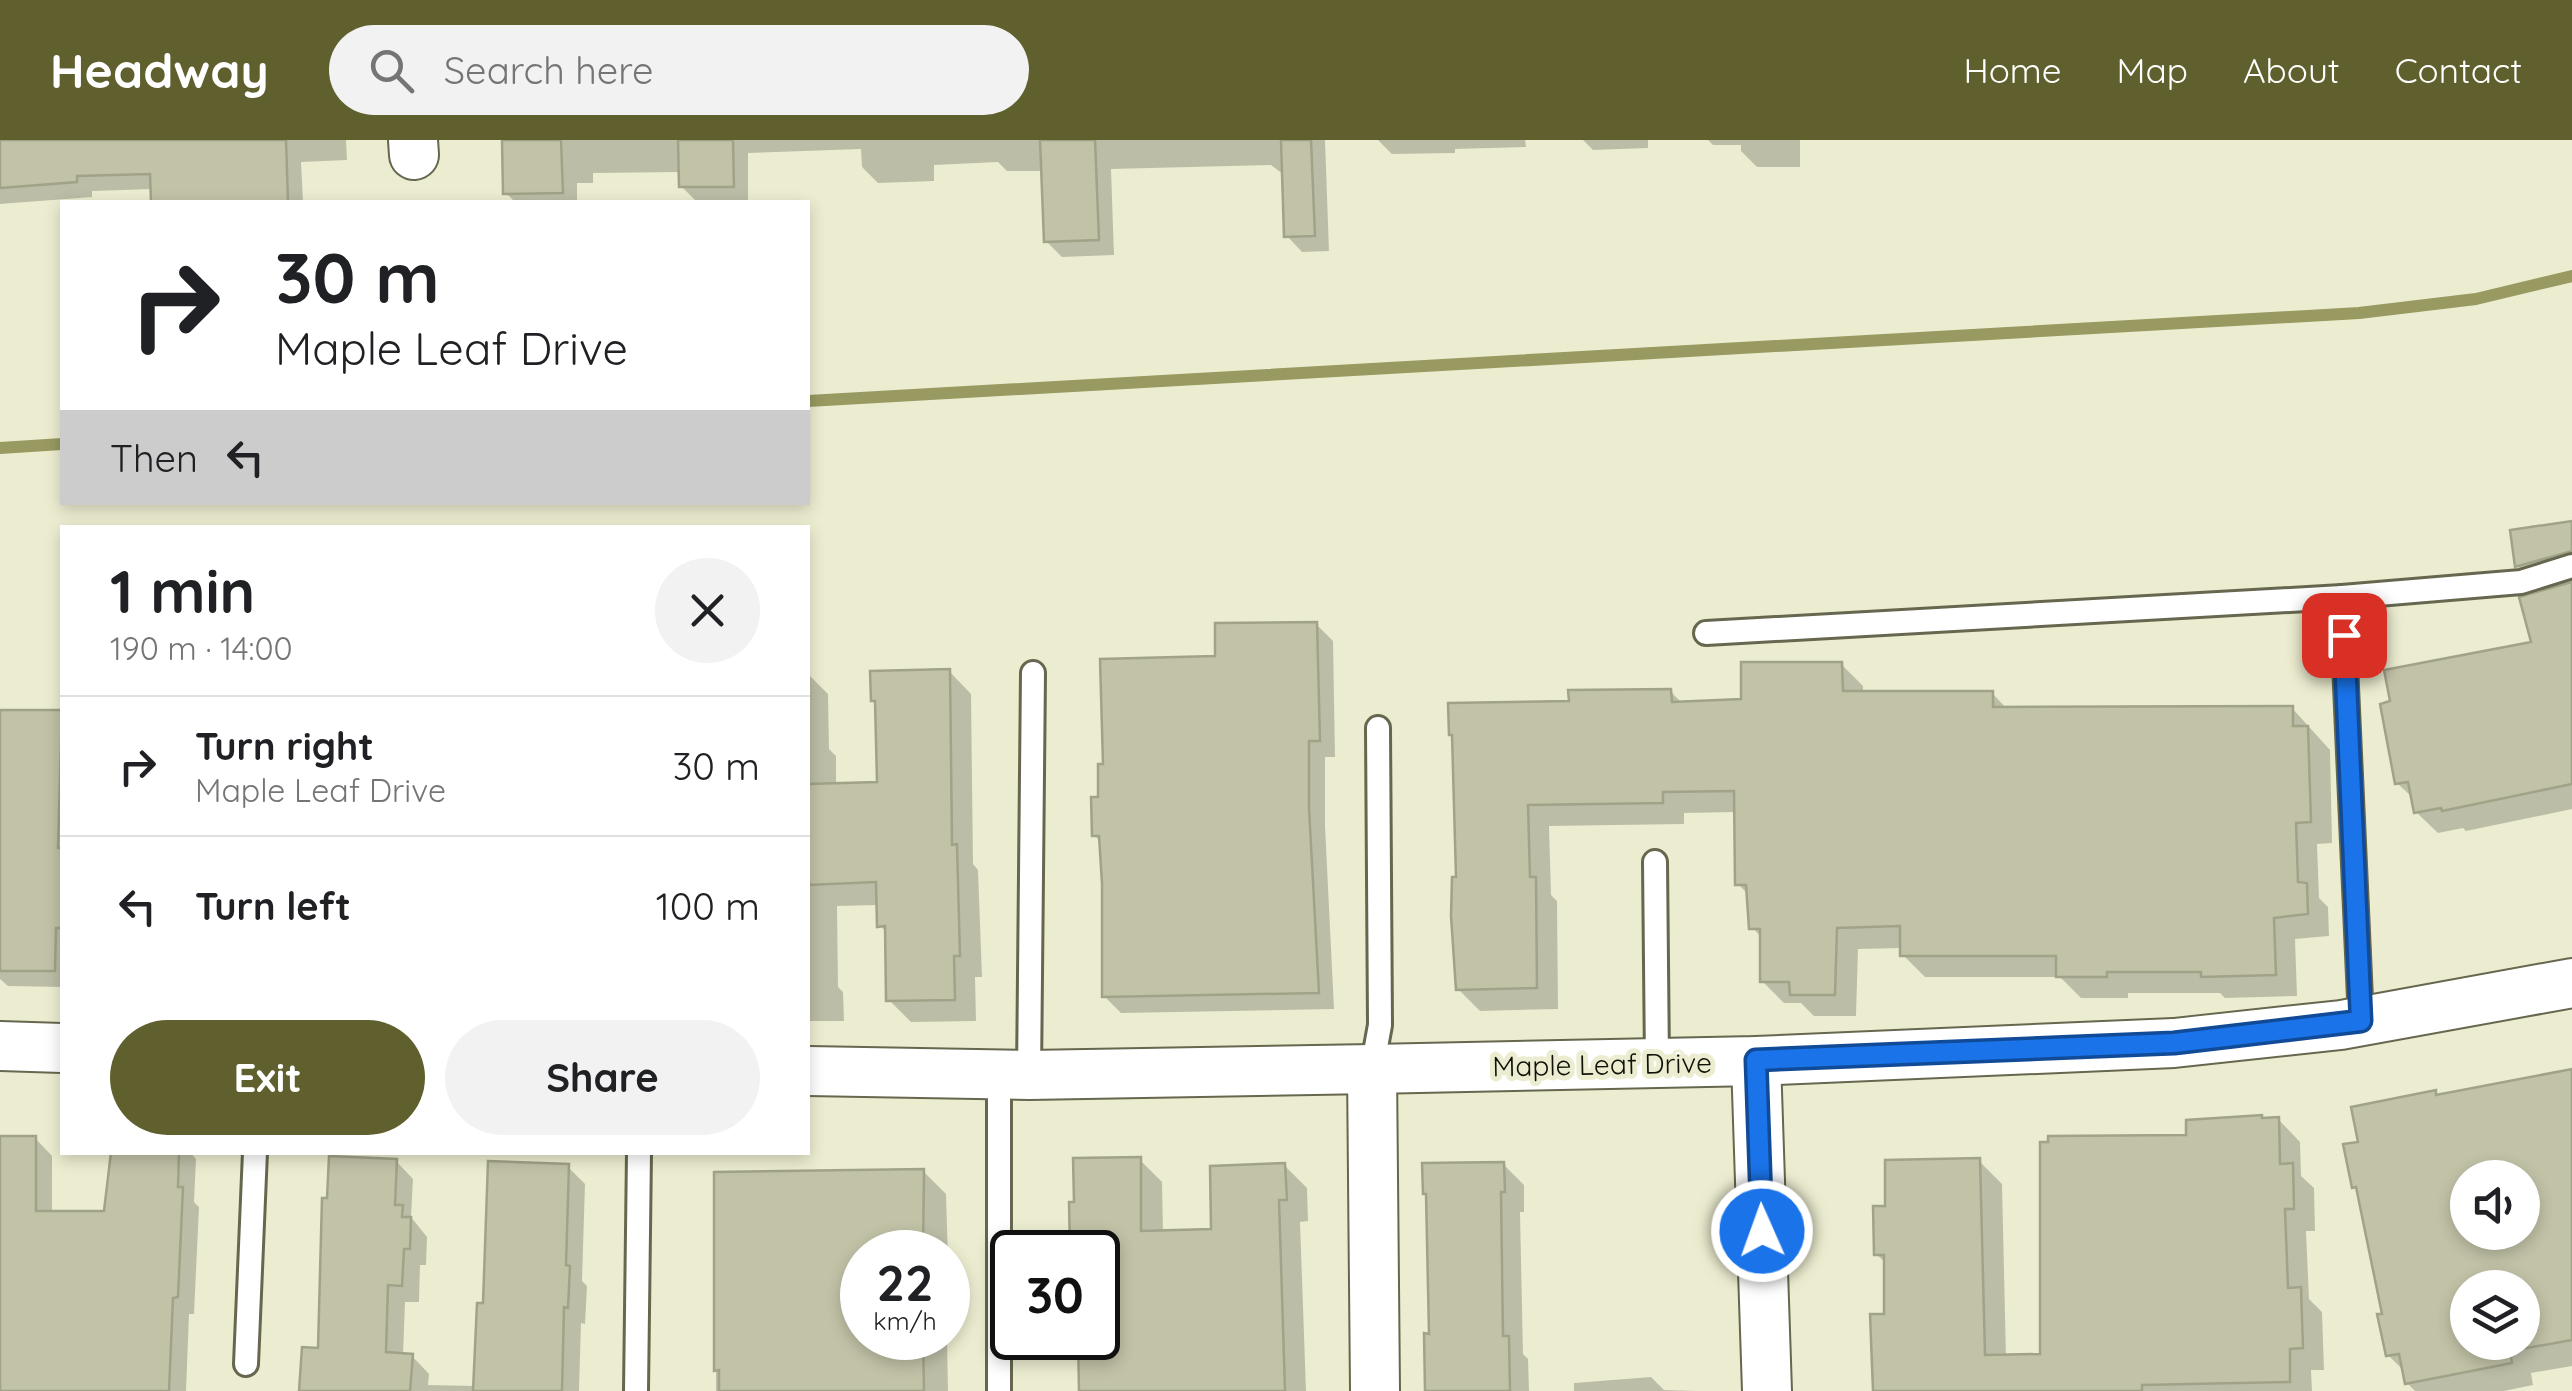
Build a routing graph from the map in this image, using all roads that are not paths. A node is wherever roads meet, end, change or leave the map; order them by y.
1 (2572, 566) edge
2 (2342, 596) junction
3 (1706, 632) dead end
4 (1033, 673) dead end
5 (1378, 728) dead end
6 (1655, 862) dead end
7 (2572, 983) edge
8 (2361, 1021) junction
9 (0, 1046) edge
10 (60, 1048) edge
11 (1756, 1060) junction
12 (1657, 1063) junction
13 (1372, 1069) junction
14 (810, 1071) edge
15 (1014, 1075) junction
16 (255, 1155) edge
17 (639, 1155) edge
18 (246, 1364) dead end
19 (636, 1391) edge
20 (999, 1391) edge
21 (1374, 1391) edge
22 (1767, 1391) edge

1 - 2 lane
2 - 3 lane
2 - 8 lane
4 - 15 lane
5 - 13 lane
6 - 12 lane
7 - 8 street, Maple Leaf Drive
8 - 11 street, Maple Leaf Drive
9 - 10 street
11 - 12 street, Maple Leaf Drive
11 - 22 street
12 - 13 street, Maple Leaf Drive
13 - 15 street, Maple Leaf Drive
13 - 21 street
14 - 15 street, Maple Leaf Drive
15 - 20 lane
16 - 18 lane
17 - 19 lane

